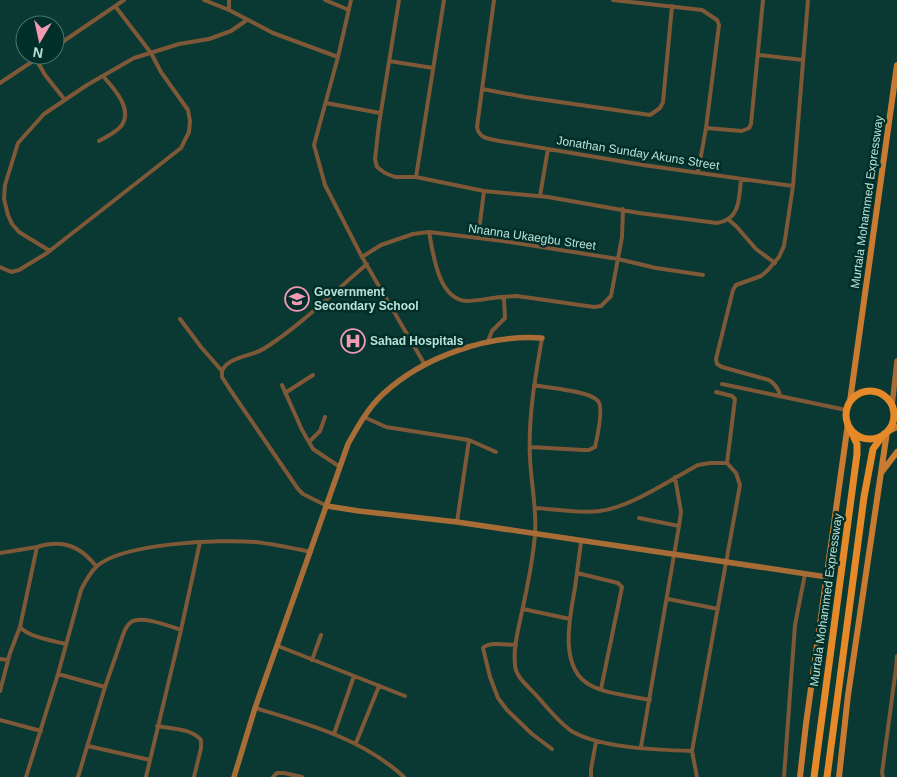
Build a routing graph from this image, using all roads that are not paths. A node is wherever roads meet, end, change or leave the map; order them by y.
1 (124, 0) edge
2 (204, 0) edge
3 (228, 0) edge
4 (325, 0) edge
5 (351, 0) edge
6 (399, 0) edge
7 (444, 0) edge
8 (494, 0) edge
9 (613, 0) edge
10 (763, 0) edge
11 (808, 0) edge
12 (115, 6) junction
13 (672, 6) junction
14 (229, 10) junction
15 (349, 10) junction
16 (247, 20) junction
17 (65, 39) edge
18 (151, 53) junction
19 (759, 55) junction
20 (338, 57) junction
21 (803, 60) junction
22 (389, 62) junction
23 (27, 65) edge
24 (39, 65) edge
25 (897, 65) edge
26 (433, 68) junction
27 (103, 76) junction
28 (896, 81) edge
29 (0, 83) edge
30 (482, 89) junction
31 (65, 100) junction
32 (326, 103) junction
33 (894, 105) edge
34 (380, 113) junction
35 (706, 128) junction
36 (99, 141) dead end
37 (548, 149) junction
38 (698, 172) junction
39 (416, 177) junction
40 (741, 179) junction
41 (793, 186) junction
42 (484, 191) junction
43 (540, 196) junction
44 (624, 210) junction
45 (729, 220) junction
46 (429, 232) junction
47 (478, 238) junction
48 (50, 251) junction
49 (362, 257) junction
50 (618, 259) junction
51 (775, 263) junction
52 (367, 264) junction
53 (0, 267) edge
54 (703, 275) dead end
55 (501, 296) junction
56 (180, 319) dead end
57 (542, 338) joint
58 (488, 341) junction
59 (897, 361) edge
60 (426, 366) junction
61 (222, 371) junction
62 (896, 371) edge
63 (313, 375) dead end
64 (722, 384) dead end
65 (282, 385) dead end
66 (534, 385) junction
67 (716, 392) dead end
68 (285, 393) junction
69 (780, 396) junction
70 (850, 401) junction
71 (846, 410) junction
72 (894, 410) edge
73 (325, 417) dead end
74 (364, 417) junction
75 (848, 425) junction
76 (897, 427) edge
77 (885, 433) junction
78 (469, 440) junction
79 (309, 442) junction
80 (530, 447) junction
81 (496, 452) dead end
82 (897, 452) edge
83 (727, 463) junction
84 (340, 467) junction
85 (881, 474) junction
86 (675, 477) junction
87 (327, 506) junction
88 (535, 508) junction
89 (639, 518) dead end
90 (457, 522) junction
91 (679, 526) junction
92 (535, 534) junction
93 (200, 542) junction
94 (581, 542) junction
95 (37, 547) junction
96 (311, 552) junction
97 (0, 554) edge
98 (675, 555) junction
99 (725, 562) junction
100 (96, 566) junction
101 (577, 574) junction
102 (805, 574) junction
103 (827, 577) junction
104 (668, 599) junction
105 (523, 609) junction
106 (718, 609) junction
107 (570, 619) junction
108 (20, 627) junction
109 (181, 630) junction
110 (321, 635) dead end
111 (66, 644) junction
112 (516, 645) junction
113 (278, 646) junction
114 (897, 656) edge
115 (0, 659) edge
116 (8, 660) junction
117 (312, 660) junction
118 (896, 669) edge
119 (58, 674) junction
120 (354, 676) junction
121 (379, 686) junction
122 (105, 687) junction
123 (601, 689) junction
124 (0, 691) edge
125 (405, 696) dead end
126 (650, 700) junction
127 (255, 708) junction
128 (0, 720) edge
129 (157, 726) junction
130 (41, 731) junction
131 (334, 734) junction
132 (596, 742) junction
133 (356, 743) junction
134 (88, 746) junction
135 (642, 747) junction
136 (552, 749) dead end
137 (692, 750) junction
138 (150, 760) junction
139 (26, 777) edge
140 (78, 777) edge
141 (146, 777) edge
142 (194, 777) edge
143 (234, 777) edge
144 (273, 777) edge
145 (302, 777) edge
146 (404, 777) edge
147 (591, 777) edge
148 (697, 777) edge
149 (784, 777) edge
150 (800, 777) edge
151 (814, 777) edge
152 (827, 777) edge
153 (839, 777) edge
154 (883, 777) edge

1 - 12 street
2 - 14 street
3 - 14 street
4 - 15 street
5 - 15 street
6 - 22 street
7 - 26 street
8 - 30 street
9 - 13 street
10 - 19 street
11 - 21 street
12 - 17 street
12 - 18 street
13 - 30 street
13 - 35 street
14 - 16 street
15 - 20 street
16 - 18 street
16 - 20 street
18 - 27 street
18 - 48 street
19 - 21 street
19 - 35 street
20 - 32 street
21 - 41 street
22 - 26 street
22 - 34 street
23 - 29 street
24 - 31 street
25 - 28 main road, Murtala Mohammed Expressway
26 - 39 street
27 - 31 street
27 - 36 street
28 - 33 main road, Murtala Mohammed Expressway
30 - 37 street, Jonathan Sunday Akuns Street
31 - 48 street
32 - 34 street
32 - 49 street
33 - 70 main road, Murtala Mohammed Expressway
34 - 39 street
35 - 38 street
37 - 38 street, Jonathan Sunday Akuns Street
37 - 43 street
38 - 40 street, Jonathan Sunday Akuns Street
39 - 42 street
40 - 41 street, Jonathan Sunday Akuns Street
40 - 45 street
41 - 51 street
42 - 43 street
42 - 47 street
43 - 44 street
44 - 45 street
44 - 50 street
45 - 51 street
46 - 47 street, Nnanna Ukaegbu Street
46 - 49 street, Nnanna Ukaegbu Street
46 - 55 street
47 - 50 street, Nnanna Ukaegbu Street
48 - 53 street
49 - 52 street
50 - 54 street, Nnanna Ukaegbu Street
50 - 55 street
51 - 69 street
52 - 60 street
52 - 61 street
55 - 58 street
56 - 61 street
57 - 58 main road
57 - 66 street
58 - 60 main road
59 - 62 main road
60 - 74 main road
61 - 87 street
62 - 72 main road
63 - 68 street
64 - 69 street
65 - 68 street
66 - 80 street
66 - 80 street
67 - 83 street
68 - 79 street
69 - 71 street
70 - 71 highway
70 - 72 highway
71 - 75 highway
72 - 77 highway
73 - 79 street
74 - 78 street
74 - 84 main road
75 - 77 highway
75 - 103 main road, Murtala Mohammed Expressway
75 - 151 highway, Murtala Mohammed Expressway
76 - 77 main road
77 - 85 main road
77 - 152 highway, Murtala Mohammed Expressway
78 - 81 street
78 - 90 street
79 - 84 street
80 - 88 street
82 - 85 main road
83 - 86 street
83 - 99 street
84 - 87 main road
85 - 153 main road
86 - 88 street
86 - 91 street
87 - 90 main road
87 - 96 main road
88 - 92 street
89 - 91 street
90 - 92 main road
91 - 98 street
92 - 94 main road
92 - 105 street
93 - 96 street
93 - 100 street
93 - 109 street
94 - 98 main road
94 - 101 street
95 - 97 street
95 - 100 street
95 - 108 street
96 - 113 main road
98 - 99 main road
98 - 104 street
99 - 102 main road
99 - 106 street
100 - 111 street
101 - 107 street
101 - 123 street
102 - 103 main road
102 - 149 street
103 - 150 main road, Murtala Mohammed Expressway
104 - 106 street
104 - 126 street
105 - 107 street
105 - 112 street
106 - 137 street
107 - 123 street
108 - 111 street
108 - 116 street
109 - 122 street
109 - 129 street
110 - 117 street
111 - 119 street
112 - 132 street
112 - 136 street
113 - 117 street
113 - 127 main road
114 - 118 street
115 - 116 street
116 - 124 street
117 - 120 street
118 - 154 street
119 - 122 street
119 - 130 street
120 - 121 street
120 - 131 street
121 - 125 street
121 - 133 street
122 - 134 street
123 - 126 street
126 - 135 street
127 - 131 street
127 - 143 main road
128 - 130 street
129 - 138 street
129 - 142 street
130 - 139 street
131 - 133 street
132 - 135 street
132 - 147 street
133 - 146 street
134 - 138 street
134 - 140 street
135 - 137 street
137 - 148 street
138 - 141 street
144 - 145 street

